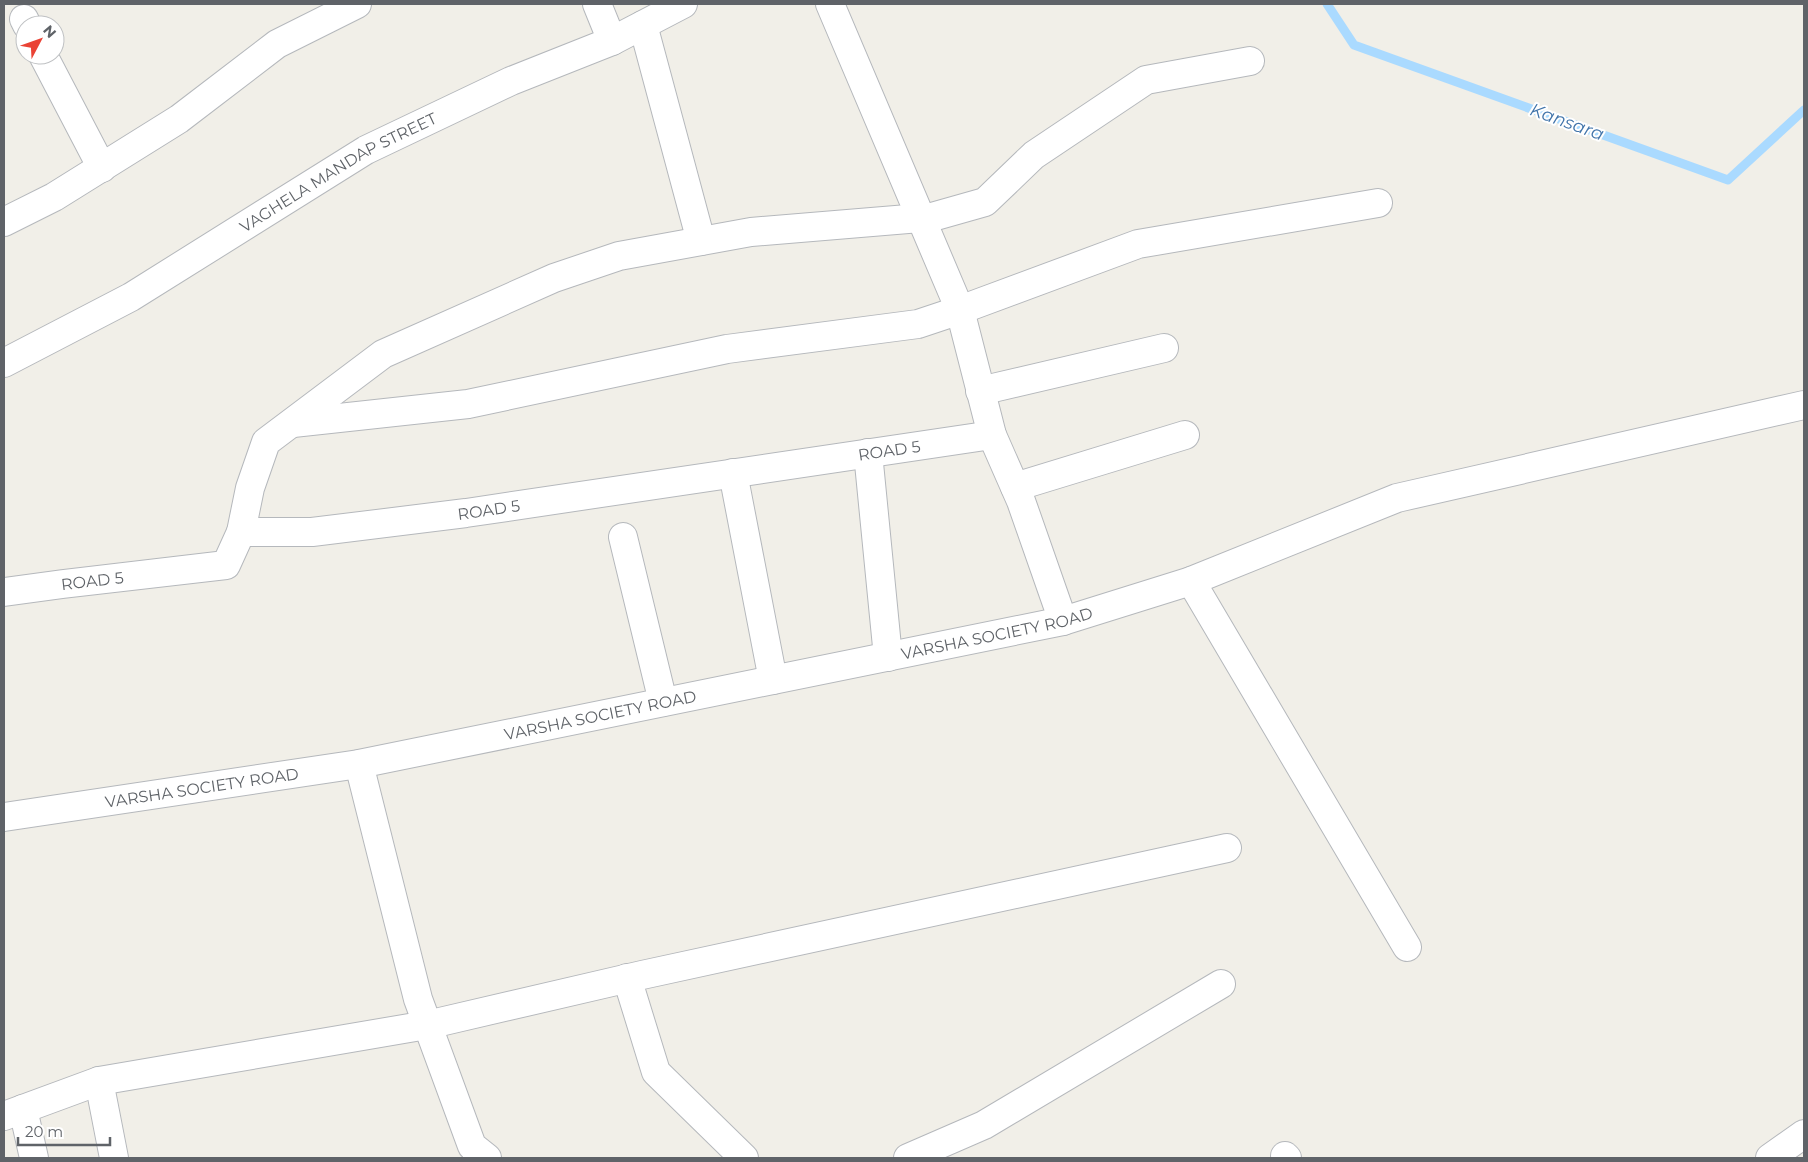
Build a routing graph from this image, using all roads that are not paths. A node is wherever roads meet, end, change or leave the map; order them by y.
1 (357, 4) edge
2 (597, 4) edge
3 (683, 4) edge
4 (830, 4) edge
5 (643, 25) junction
6 (612, 41) junction
7 (1250, 61) dead end
8 (48, 65) edge
9 (102, 168) junction
10 (1378, 203) dead end
11 (921, 218) junction
12 (4, 222) edge
13 (701, 241) junction
14 (960, 310) junction
15 (1164, 348) dead end
16 (4, 363) edge
17 (980, 391) junction
18 (1804, 405) edge
19 (292, 423) junction
20 (992, 435) junction
21 (1185, 435) dead end
22 (868, 453) junction
23 (733, 473) junction
24 (1014, 487) junction
25 (241, 532) junction
26 (623, 537) dead end
27 (1191, 581) junction
28 (4, 592) edge
29 (1063, 621) junction
30 (888, 656) junction
31 (773, 680) junction
32 (663, 702) junction
33 (359, 764) junction
34 (4, 817) edge
35 (1227, 848) dead end
36 (1407, 946) dead end
37 (627, 978) junction
38 (1221, 984) dead end
39 (427, 1025) junction
40 (99, 1081) junction
41 (13, 1112) edge
42 (1804, 1134) edge
43 (34, 1158) edge
44 (114, 1158) edge
45 (487, 1158) edge
46 (744, 1158) edge
47 (908, 1158) edge
48 (1770, 1158) edge

1 - 9 street
2 - 6 street
3 - 5 street, VAGHELA MANDAP STREET
4 - 11 street
5 - 6 street, VAGHELA MANDAP STREET
5 - 13 street
6 - 16 street, VAGHELA MANDAP STREET
7 - 11 street
8 - 9 street
9 - 12 street
10 - 14 street
11 - 13 street
11 - 14 street
13 - 19 street
14 - 17 street
14 - 19 street
15 - 17 street
17 - 20 street
18 - 27 street, VARSHA SOCIETY ROAD
19 - 25 street
20 - 22 street, ROAD 5
20 - 24 street
21 - 24 street
22 - 23 street, ROAD 5
22 - 30 street
23 - 25 street, ROAD 5
23 - 31 street
24 - 29 street
25 - 28 street, ROAD 5
26 - 32 street
27 - 29 street, VARSHA SOCIETY ROAD
27 - 36 street
29 - 30 street, VARSHA SOCIETY ROAD
30 - 31 street, VARSHA SOCIETY ROAD
31 - 32 street, VARSHA SOCIETY ROAD
32 - 33 street, VARSHA SOCIETY ROAD
33 - 34 street, VARSHA SOCIETY ROAD
33 - 39 street
35 - 37 street
37 - 39 street
37 - 46 street
38 - 47 street
39 - 40 street
39 - 45 street
40 - 41 street
40 - 44 street
41 - 43 street
42 - 48 street

